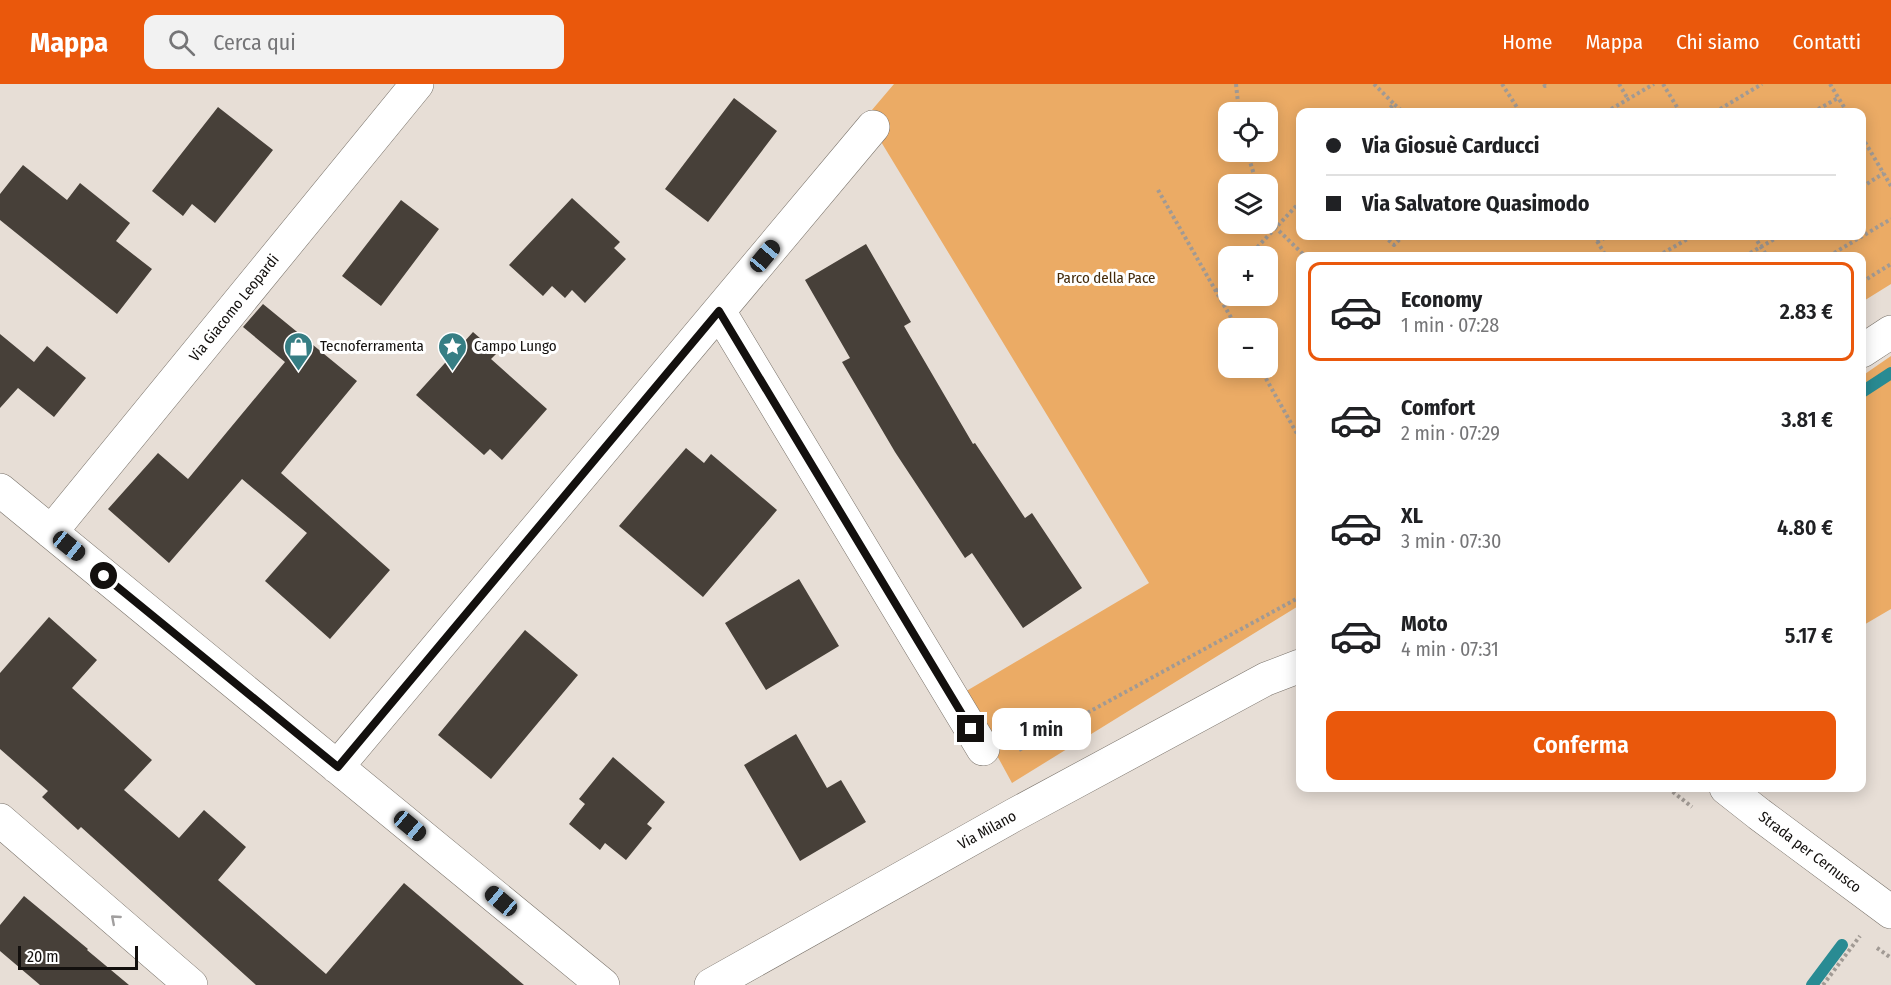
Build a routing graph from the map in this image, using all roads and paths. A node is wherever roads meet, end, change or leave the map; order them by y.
1 (417, 84) edge
2 (1236, 84) edge
3 (1374, 84) edge
4 (1502, 84) edge
5 (1619, 84) edge
6 (1654, 84) edge
7 (1663, 84) edge
8 (1762, 84) edge
9 (1830, 84) edge
10 (1838, 98) junction
11 (1628, 99) junction
12 (1238, 102) edge
13 (1394, 104) junction
14 (1390, 108) edge
15 (1398, 108) edge
16 (1517, 108) edge
17 (1613, 108) edge
18 (1678, 108) edge
19 (1722, 108) edge
20 (1820, 108) edge
21 (1844, 108) edge
22 (873, 127) dead end
23 (1866, 144) edge
24 (1884, 173) junction
25 (1866, 184) edge
26 (1891, 186) edge
27 (1158, 190) dead end
28 (1296, 206) edge
29 (1891, 219) edge
30 (1278, 226) edge
31 (1278, 230) edge
32 (1270, 234) edge
33 (1866, 234) edge
34 (1601, 240) edge
35 (1686, 240) edge
36 (1757, 240) edge
37 (1773, 240) edge
38 (1856, 240) edge
39 (1597, 242) joint
40 (1259, 246) edge
41 (1761, 247) junction
42 (1301, 252) edge
43 (1603, 252) edge
44 (1665, 252) edge
45 (1752, 252) edge
46 (1764, 252) edge
47 (1836, 252) edge
48 (1891, 264) edge
49 (1866, 280) edge
50 (1216, 291) joint
51 (719, 311) junction
52 (1231, 318) edge
53 (1891, 332) edge
54 (1866, 348) edge
55 (1266, 378) edge
56 (1296, 432) edge
57 (0, 490) edge
58 (51, 532) junction
59 (1296, 599) edge
60 (1296, 654) edge
61 (1296, 668) edge
62 (1266, 679) junction
63 (997, 752) joint
64 (338, 767) junction
65 (1732, 792) edge
66 (0, 820) edge
67 (1891, 912) edge
68 (1860, 935) dead end
69 (191, 985) edge
70 (603, 985) edge
71 (711, 985) edge
72 (1823, 985) edge

1 - 58 street, Via Giacomo Leopardi
2 - 12 path
3 - 13 path
4 - 16 path
5 - 11 path
6 - 11 path
7 - 18 path
8 - 19 path
9 - 10 path
10 - 20 path
10 - 21 path
11 - 17 path
13 - 14 path
13 - 15 path
22 - 51 street
23 - 24 path
24 - 25 path
24 - 26 path
27 - 50 path
28 - 30 path
29 - 33 path
31 - 42 path
32 - 40 path
34 - 39 path
35 - 44 path
36 - 41 path
37 - 41 path
38 - 47 path
39 - 43 path
41 - 45 path
41 - 46 path
48 - 49 path
50 - 52 path
51 - 63 street
51 - 64 street
53 - 54 street
55 - 56 path
57 - 58 street
58 - 64 street
59 - 63 path
60 - 62 street, Via Milano
61 - 62 street, Via Milano
62 - 71 street, Via Milano
64 - 70 street
65 - 67 street, Strada per Cernusco
69 -> 66 street
68 - 72 path

